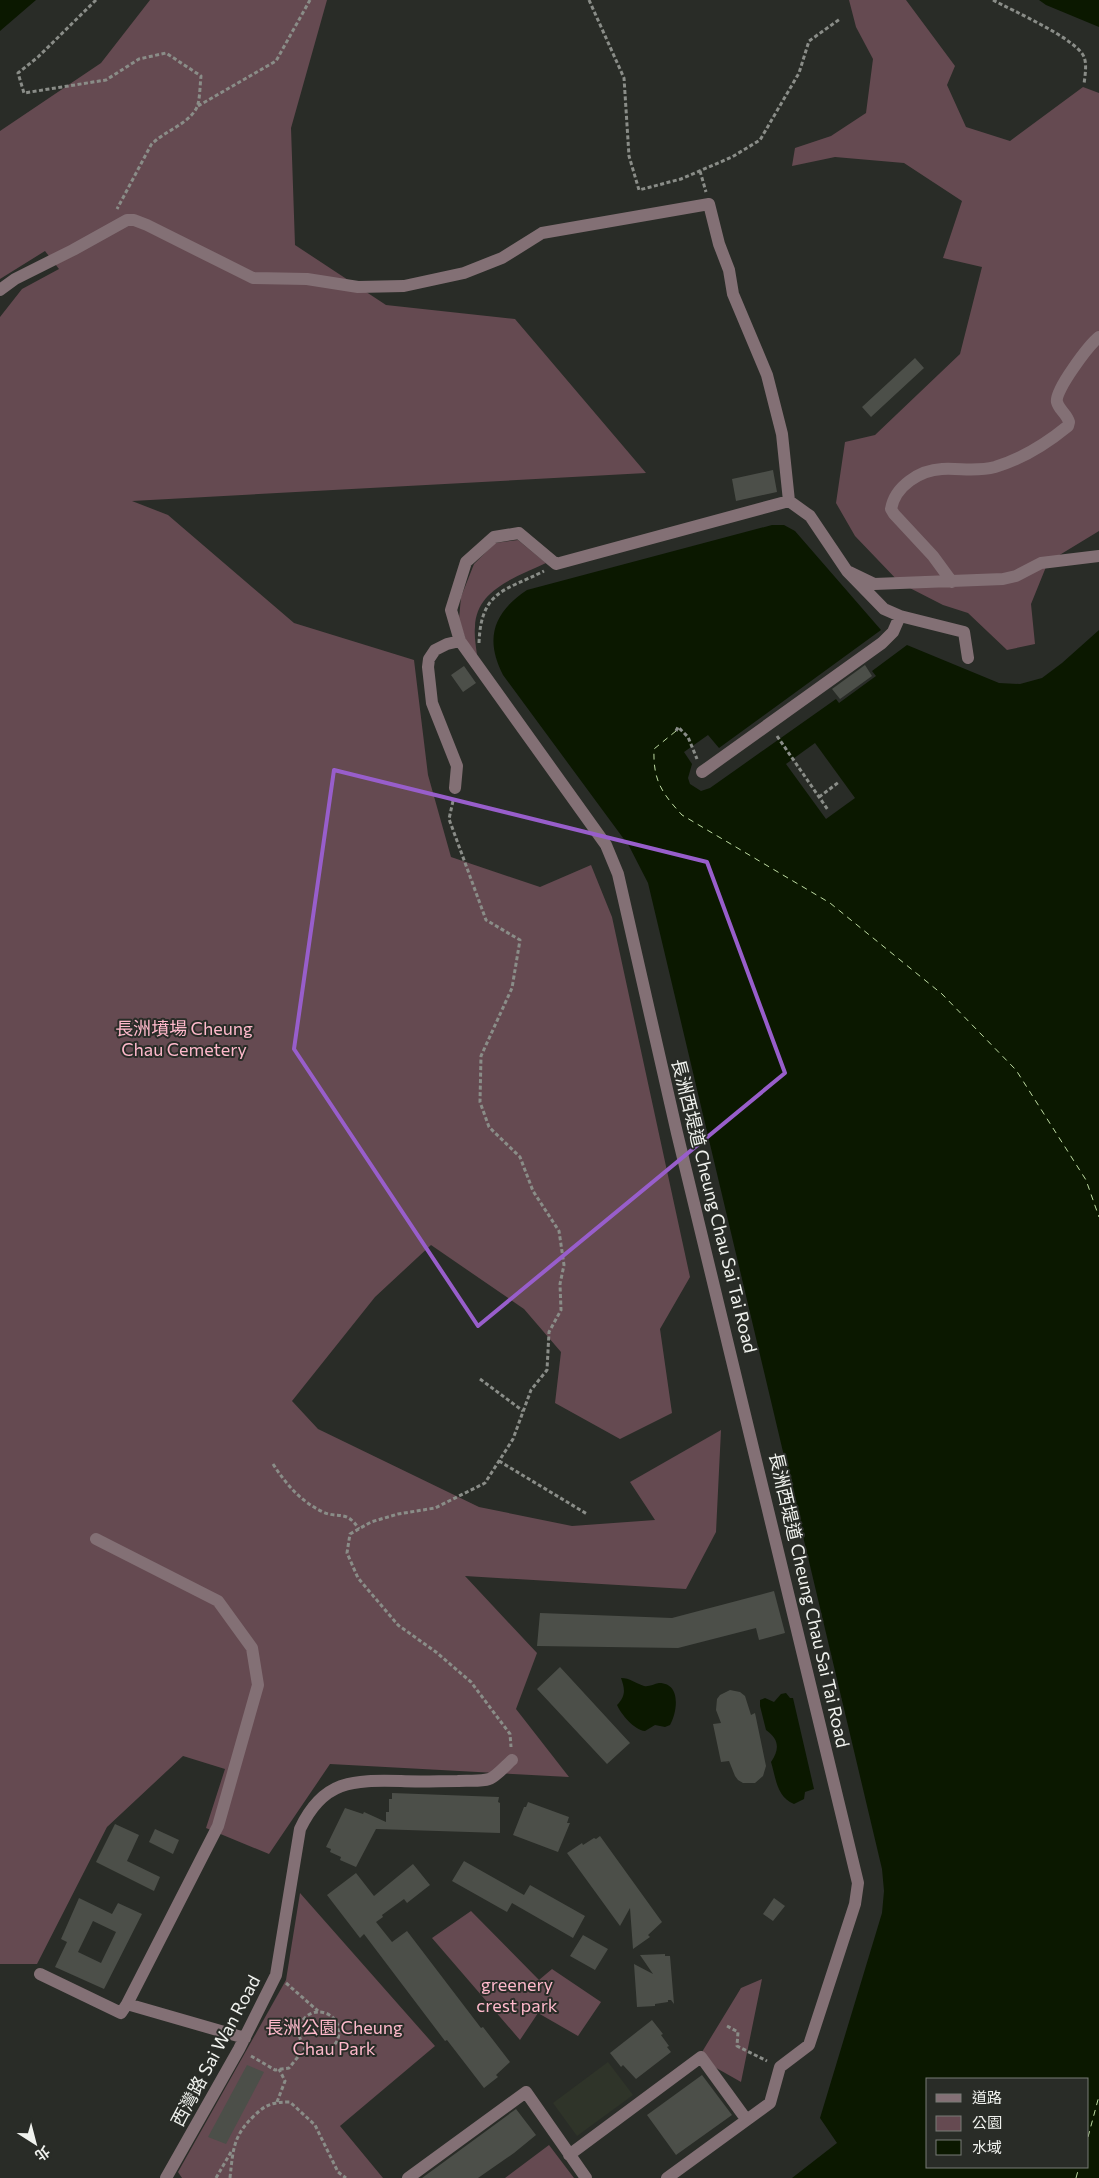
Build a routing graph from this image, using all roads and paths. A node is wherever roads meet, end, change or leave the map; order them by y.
1 (96, 0) edge
2 (310, 0) edge
3 (589, 0) edge
4 (993, 0) edge
5 (840, 19) dead end
6 (1084, 84) dead end
7 (198, 106) junction
8 (700, 171) junction
9 (709, 204) junction
10 (114, 226) junction
11 (0, 290) edge
12 (1099, 337) edge
13 (789, 501) junction
14 (1099, 556) edge
15 (556, 564) junction
16 (847, 571) junction
17 (952, 582) junction
18 (900, 616) junction
19 (460, 641) junction
20 (479, 645) dead end
21 (968, 658) dead end
22 (676, 730) dead end
23 (776, 737) dead end
24 (702, 772) joint
25 (839, 782) dead end
26 (455, 788) joint
27 (819, 797) junction
28 (828, 810) dead end
29 (480, 1380) dead end
30 (523, 1411) junction
31 (499, 1462) junction
32 (273, 1464) dead end
33 (587, 1514) dead end
34 (359, 1529) junction
35 (96, 1539) dead end
36 (512, 1760) joint
37 (40, 1974) dead end
38 (276, 1975) junction
39 (127, 2004) junction
40 (318, 2011) junction
41 (727, 2026) dead end
42 (242, 2044) junction
43 (306, 2047) junction
44 (780, 2067) junction
45 (279, 2069) junction
46 (277, 2102) junction
47 (746, 2120) junction
48 (233, 2150) junction
49 (570, 2154) junction
50 (410, 2177) edge
51 (166, 2178) edge
52 (216, 2178) edge
53 (230, 2178) edge
54 (346, 2178) edge
55 (586, 2178) edge
56 (666, 2178) edge

1 - 7 path
2 - 7 path
3 - 8 path
4 - 6 path
5 - 8 path
7 - 10 path
8 - 9 path
9 - 10 street
9 - 13 street
10 - 11 street
12 - 17 street
13 - 15 street
13 - 16 street
14 - 17 street
15 - 19 street, 長洲西堤道 Cheung Chau Sai Tai Road
15 - 20 path
16 - 17 street
16 - 18 street
18 - 21 street
18 - 24 street
19 - 26 street
19 - 44 street, 長洲西堤道 Cheung Chau Sai Tai Road
22 - 24 path
23 - 27 path
25 - 27 path
26 - 30 path
27 - 28 path
29 - 30 path
30 - 31 path
31 - 33 path
31 - 34 path
32 - 34 path
34 - 36 path
35 - 39 street
36 - 38 street, 西灣路 Sai Wan Road
37 - 39 street
38 - 40 path
38 - 42 street, 西灣路 Sai Wan Road
39 - 42 street
40 - 43 path
40 - 43 path
41 - 44 path
42 - 45 path
42 - 51 street, 西灣路 Sai Wan Road
43 - 45 path
44 - 47 street
45 - 46 path
46 - 48 path
46 - 54 path
47 - 49 street
47 - 56 street
48 - 52 path
48 - 53 path
49 - 50 street
49 - 55 street

